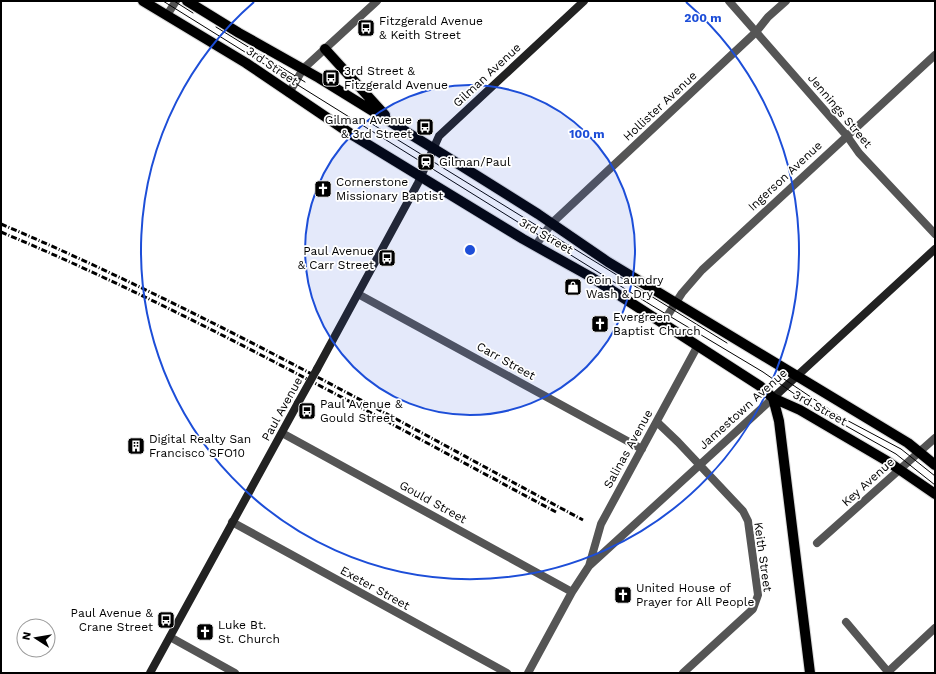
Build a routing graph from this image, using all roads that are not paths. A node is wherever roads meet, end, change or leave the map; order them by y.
1 (143, 1) edge
2 (176, 1) edge
3 (187, 1) edge
4 (377, 1) edge
5 (584, 1) edge
6 (729, 1) edge
7 (786, 1) edge
8 (167, 15) junction
9 (756, 32) junction
10 (325, 49) junction
11 (935, 55) edge
12 (303, 69) junction
13 (289, 93) junction
14 (393, 124) junction
15 (847, 136) junction
16 (433, 148) junction
17 (421, 176) junction
18 (552, 223) junction
19 (935, 234) edge
20 (535, 246) junction
21 (935, 249) edge
22 (358, 294) junction
23 (675, 303) junction
24 (662, 324) junction
25 (697, 347) junction
26 (798, 375) junction
27 (772, 398) junction
28 (657, 422) junction
29 (282, 433) junction
30 (935, 438) edge
31 (642, 449) junction
32 (920, 452) junction
33 (699, 465) junction
34 (935, 465) edge
35 (901, 470) junction
36 (935, 494) edge
37 (232, 522) junction
38 (817, 543) dead end
39 (589, 566) junction
40 (572, 592) junction
41 (846, 622) dead end
42 (935, 628) edge
43 (170, 637) junction
44 (889, 672) edge
45 (150, 673) edge
46 (235, 673) edge
47 (507, 673) edge
48 (528, 673) edge
49 (683, 673) edge
50 (810, 673) edge

1 - 8 main road, 3rd Street
2 - 8 street
3 - 12 main road, 3rd Street
4 - 10 street
5 - 16 main road, Gilman Avenue
6 - 9 street, Jennings Street
7 - 9 street, Hollister Avenue
8 - 13 main road, 3rd Street
9 - 15 street, Jennings Street
9 - 18 street, Hollister Avenue
10 - 12 street
10 - 14 main road
11 - 15 street, Ingerson Avenue
12 - 13 street
12 - 14 main road, 3rd Street
13 - 17 main road, 3rd Street
14 - 16 main road, 3rd Street
15 - 19 street, Jennings Street
15 - 23 street, Ingerson Avenue
16 - 17 main road, Gilman Avenue
16 - 18 main road, 3rd Street
17 - 20 main road, 3rd Street
17 - 22 main road, Paul Avenue
18 - 20 street, Hollister Avenue
18 - 23 main road, 3rd Street
20 - 24 main road, 3rd Street
21 - 26 main road, Jamestown Avenue
22 - 29 main road, Paul Avenue, bridge
22 - 31 street, Carr Street
23 - 24 street, Ingerson Avenue
23 - 26 main road, 3rd Street
24 - 25 main road, 3rd Street
25 - 27 main road, 3rd Street
25 - 28 street, Salinas Avenue
26 - 27 main road, Jamestown Avenue
26 - 32 main road, 3rd Street
27 - 33 street, Jamestown Avenue
27 - 35 main road, 3rd Street
27 - 50 main road
28 - 31 street, Salinas Avenue
28 - 33 street, Keith Street
29 - 37 main road, Paul Avenue
29 - 40 street, Gould Street
30 - 32 street, Key Avenue
31 - 39 street, Salinas Avenue
32 - 34 main road, 3rd Street
32 - 35 street, Key Avenue
33 - 39 street, Jamestown Avenue
33 - 49 street, Keith Street
35 - 36 main road, 3rd Street
35 - 38 street, Key Avenue
37 - 43 main road, Paul Avenue
37 - 47 street, Exeter Street
39 - 40 street, Jamestown Avenue
40 - 48 street
41 - 44 street
42 - 44 street
43 - 45 main road, Paul Avenue
43 - 46 street

